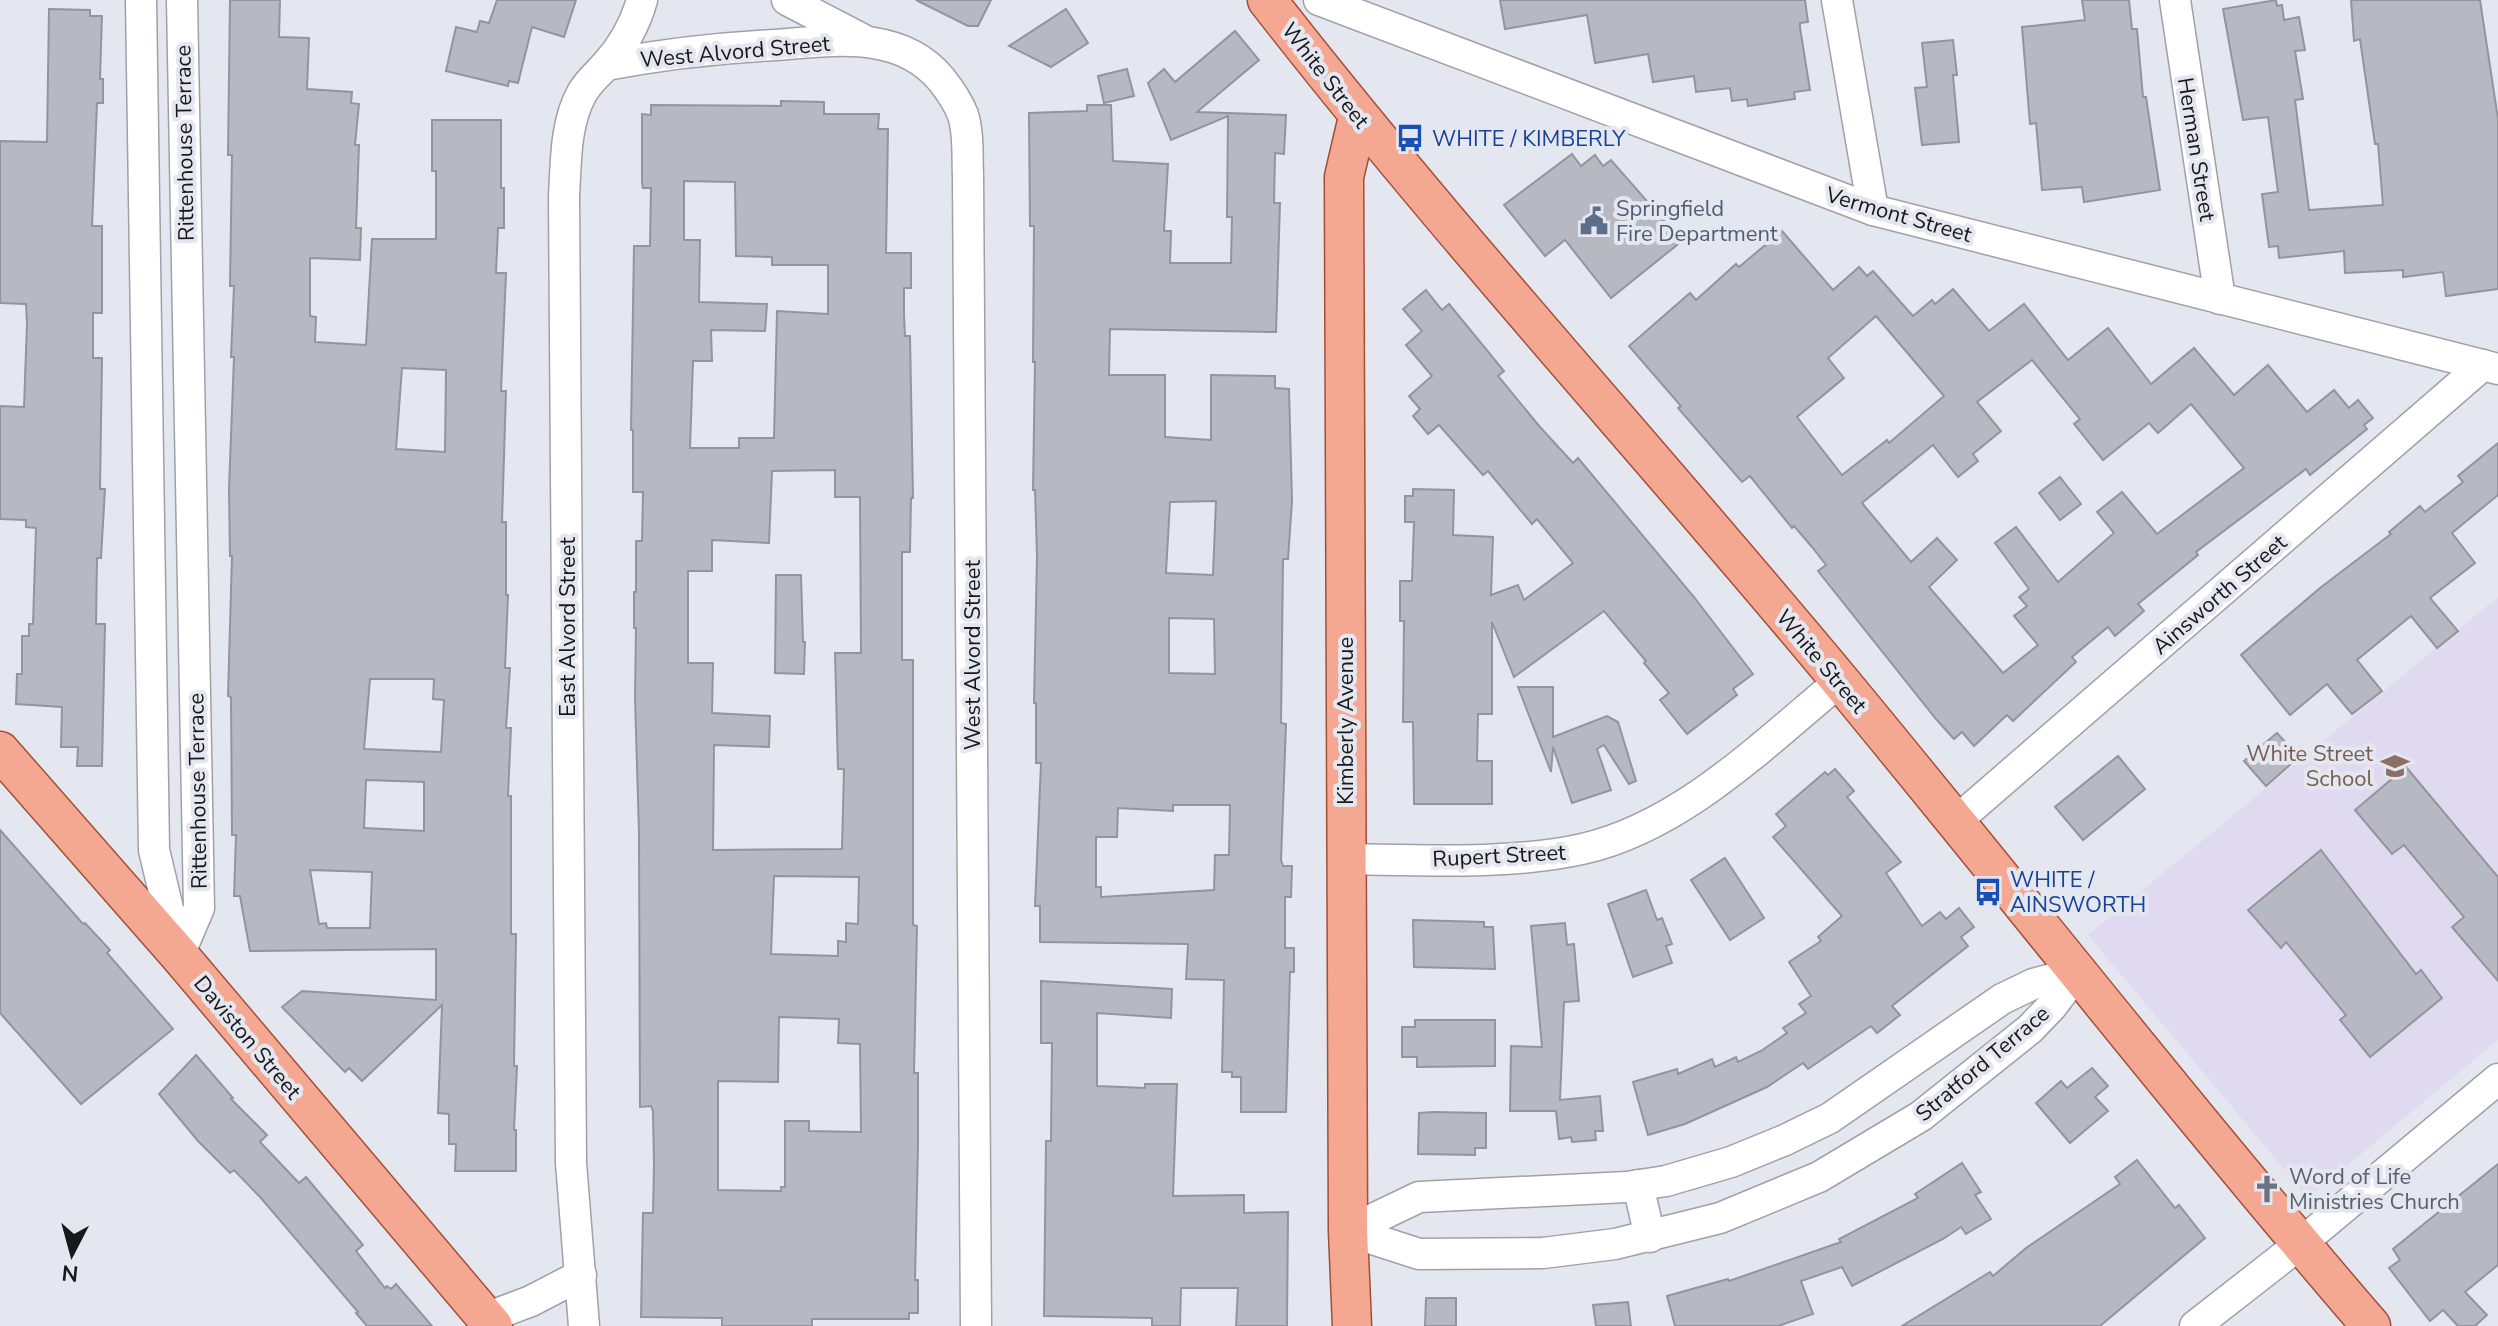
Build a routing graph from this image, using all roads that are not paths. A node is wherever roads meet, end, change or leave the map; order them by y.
1 (141, 0) edge
2 (182, 0) edge
3 (642, 0) edge
4 (787, 0) edge
5 (1267, 0) edge
6 (1319, 0) edge
7 (1837, 0) edge
8 (2175, 0) edge
9 (864, 40) junction
10 (606, 65) junction
11 (1358, 117) junction
12 (1873, 210) junction
13 (2220, 299) junction
14 (2490, 367) edge
15 (1840, 681) junction
16 (0, 751) edge
17 (1955, 822) junction
18 (1346, 859) junction
19 (179, 955) junction
20 (2078, 972) junction
21 (2498, 1079) edge
22 (1850, 1106) junction
23 (1867, 1150) junction
24 (1638, 1185) junction
25 (1348, 1231) junction
26 (1650, 1237) junction
27 (2300, 1244) junction
28 (581, 1275) junction
29 (490, 1322) edge
30 (584, 1326) edge
31 (976, 1326) edge
32 (1352, 1326) edge
33 (2195, 1326) edge
34 (2371, 1326) edge

1 - 19 street, Rittenhouse Terrace
2 - 19 street, Rittenhouse Terrace
3 - 10 street, East Alvord Street
4 - 9 street, West Alvord Street
5 - 11 main road, White Street
6 - 12 street, Vermont Street
7 - 12 street
8 - 13 street, Herman Street
9 - 10 street, West Alvord Street
9 - 31 street, West Alvord Street
10 - 28 street, East Alvord Street
11 - 15 main road, White Street
11 - 18 main road, Kimberly Avenue
12 - 13 street, Vermont Street
13 - 14 street, Vermont Street
14 - 17 street, Ainsworth Street
15 - 17 main road, White Street
15 - 18 street, Rupert Street
16 - 19 main road, Daviston Street
17 - 20 main road, White Street
18 - 25 main road, Kimberly Avenue
19 - 29 main road, Daviston Street
20 - 22 street, Stratford Terrace
20 - 23 street, Stratford Terrace
20 - 27 main road, White Street
21 - 27 street
22 - 23 street
22 - 24 street, Stratford Terrace
23 - 26 street, Stratford Terrace
24 - 25 street, Stratford Terrace
24 - 26 street
25 - 26 street, Stratford Terrace
25 - 32 main road, Kimberly Avenue
27 - 33 street
27 - 34 main road, White Street
28 - 29 street
28 - 30 street, East Alvord Street

